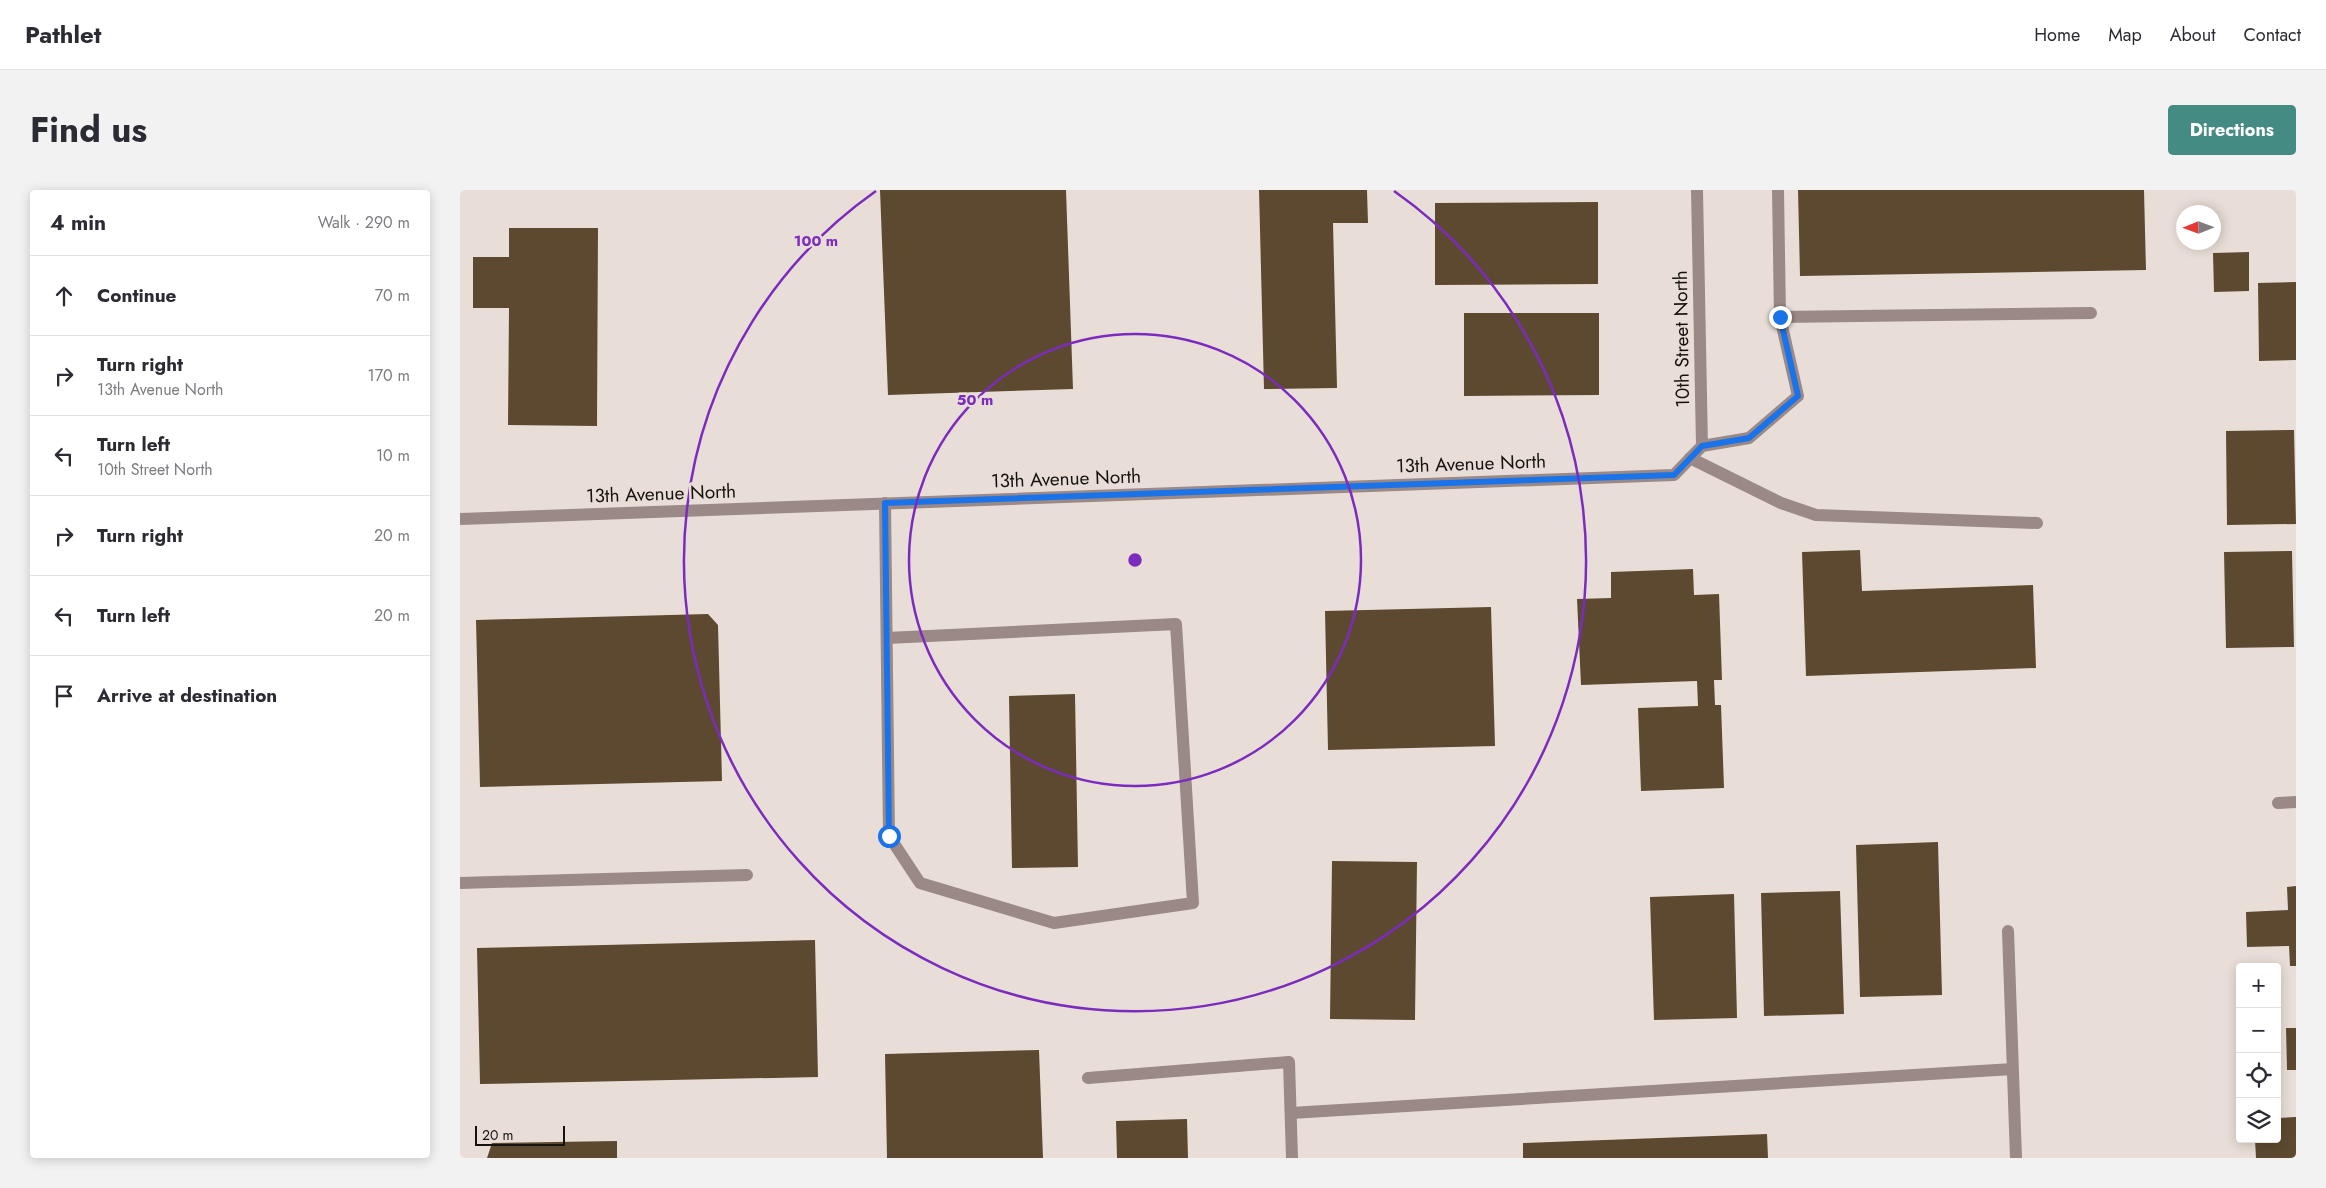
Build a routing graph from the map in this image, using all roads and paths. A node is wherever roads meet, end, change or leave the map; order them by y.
1 (1697, 190) edge
2 (1778, 190) edge
3 (2091, 313) dead end
4 (1780, 317) junction
5 (1702, 446) junction
6 (1690, 458) junction
7 (885, 503) junction
8 (460, 519) edge
9 (2037, 523) dead end
10 (887, 638) junction
11 (2296, 802) edge
12 (2278, 803) dead end
13 (747, 875) dead end
14 (460, 883) edge
15 (2008, 931) dead end
16 (2013, 1069) junction
17 (1088, 1078) dead end
18 (1291, 1113) junction
19 (1292, 1158) edge
20 (2016, 1158) edge

1 - 5 street, 10th Street North
2 - 4 street
3 - 4 street
4 - 5 street
5 - 6 street
6 - 7 street, 13th Avenue North
6 - 9 street
7 - 8 street, 13th Avenue North
7 - 10 street
10 - 10 street
11 - 12 street
13 - 14 street
15 - 16 street
16 - 18 street
16 - 20 street
17 - 18 street
18 - 19 street

